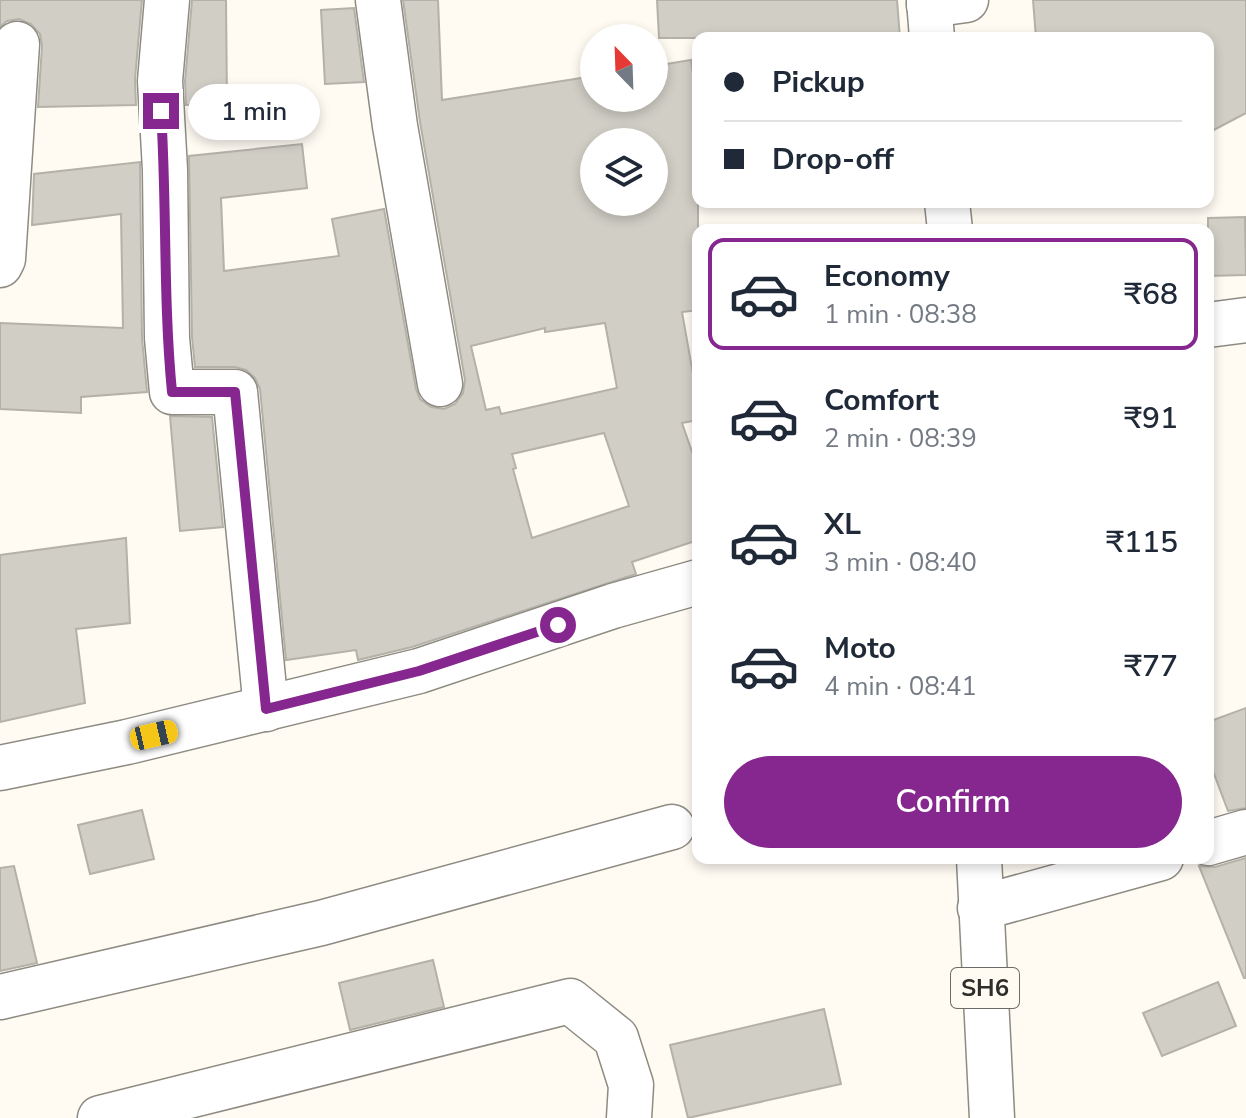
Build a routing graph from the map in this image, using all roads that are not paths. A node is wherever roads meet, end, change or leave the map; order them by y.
1 (167, 0) edge
2 (378, 0) edge
3 (17, 44) dead end
4 (0, 265) edge
5 (1246, 320) edge
6 (1214, 324) edge
7 (440, 384) dead end
8 (692, 584) edge
9 (266, 709) junction
10 (0, 768) edge
11 (672, 827) dead end
12 (1246, 832) edge
13 (1214, 841) edge
14 (979, 864) edge
15 (1139, 864) edge
16 (980, 908) junction
17 (0, 997) edge
18 (100, 1118) edge
19 (629, 1118) edge
20 (992, 1118) edge

1 - 9 street
2 - 7 street
3 - 4 street
5 - 6 street
8 - 9 street
9 - 10 street
11 - 17 street
12 - 13 street
14 - 16 street, SH6
15 - 16 street
16 - 20 street, SH6
18 - 19 street

